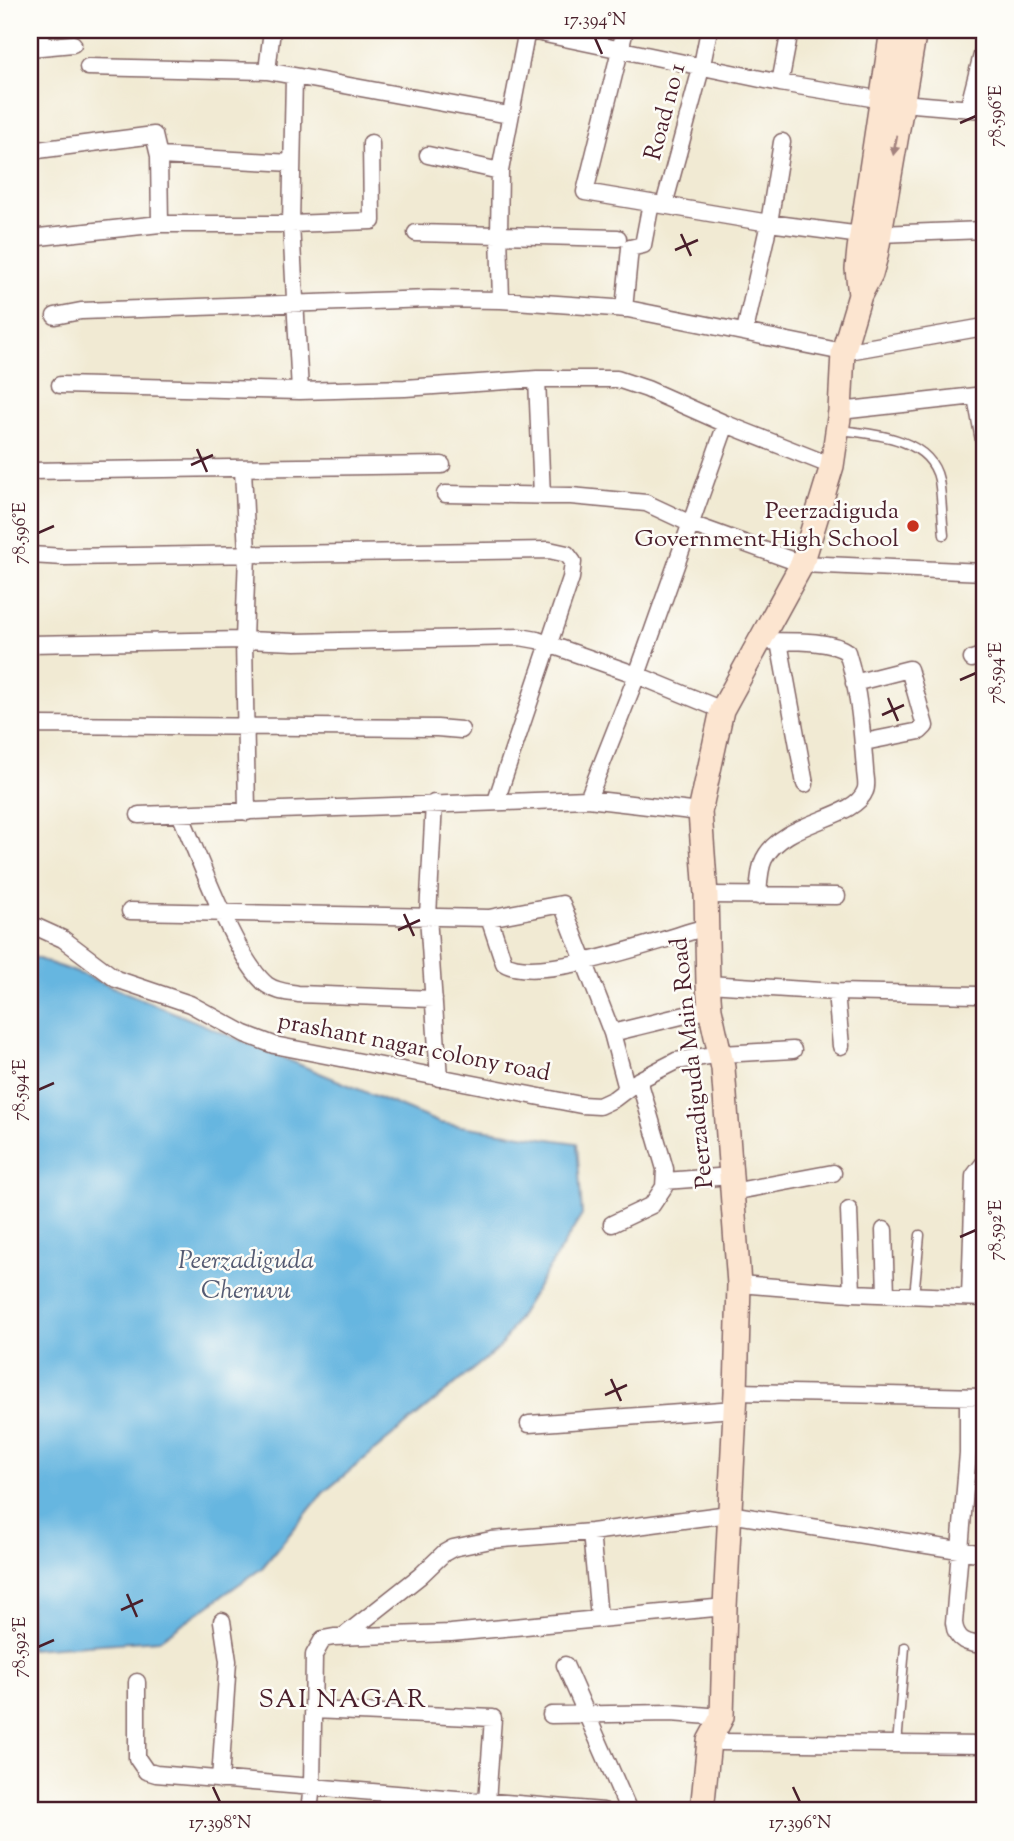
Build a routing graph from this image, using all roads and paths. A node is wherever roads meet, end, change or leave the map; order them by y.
1 (43, 30) edge
2 (272, 30) edge
3 (526, 30) edge
4 (625, 30) edge
5 (709, 30) edge
6 (790, 30) edge
7 (892, 30) edge
8 (915, 30) edge
9 (73, 44) dead end
10 (984, 47) edge
11 (30, 48) edge
12 (621, 48) junction
13 (702, 65) junction
14 (88, 67) dead end
15 (267, 71) junction
16 (294, 77) junction
17 (780, 83) junction
18 (891, 101) junction
19 (976, 109) edge
20 (509, 115) junction
21 (782, 142) dead end
22 (371, 143) dead end
23 (30, 151) edge
24 (428, 155) dead end
25 (159, 156) junction
26 (292, 163) junction
27 (500, 170) junction
28 (658, 204) junction
29 (769, 223) junction
30 (160, 224) junction
31 (291, 224) junction
32 (984, 230) edge
33 (416, 233) dead end
34 (499, 234) junction
35 (870, 235) junction
36 (30, 238) edge
37 (618, 239) dead end
38 (501, 300) junction
39 (296, 303) junction
40 (624, 309) junction
41 (55, 316) dead end
42 (984, 327) edge
43 (745, 331) junction
44 (843, 352) junction
45 (537, 379) junction
46 (60, 385) dead end
47 (300, 391) junction
48 (980, 396) edge
49 (838, 420) junction
50 (726, 424) junction
51 (984, 440) edge
52 (442, 465) dead end
53 (832, 466) junction
54 (243, 469) junction
55 (30, 471) edge
56 (445, 494) dead end
57 (542, 496) junction
58 (691, 524) junction
59 (944, 535) dead end
60 (247, 553) junction
61 (30, 555) edge
62 (802, 564) junction
63 (984, 572) edge
64 (244, 640) junction
65 (768, 641) junction
66 (30, 644) edge
67 (549, 645) junction
68 (637, 675) junction
69 (854, 682) junction
70 (722, 710) junction
71 (247, 725) junction
72 (30, 730) edge
73 (461, 730) dead end
74 (864, 742) junction
75 (805, 784) dead end
76 (588, 799) junction
77 (496, 801) junction
78 (434, 803) junction
79 (247, 812) junction
80 (701, 812) junction
81 (180, 814) junction
82 (139, 815) dead end
83 (706, 895) junction
84 (837, 895) dead end
85 (758, 896) junction
86 (130, 911) dead end
87 (223, 912) junction
88 (428, 916) junction
89 (489, 918) junction
90 (30, 924) edge
91 (706, 927) junction
92 (584, 962) junction
93 (708, 984) junction
94 (836, 992) junction
95 (977, 995) dead end
96 (434, 999) junction
97 (710, 1009) junction
98 (612, 1033) junction
99 (841, 1046) dead end
100 (793, 1050) dead end
101 (721, 1054) junction
102 (439, 1078) junction
103 (633, 1084) junction
104 (984, 1163) edge
105 (833, 1172) dead end
106 (664, 1181) junction
107 (732, 1184) junction
108 (849, 1210) dead end
109 (612, 1224) dead end
110 (884, 1230) dead end
111 (920, 1235) dead end
112 (739, 1284) junction
113 (852, 1293) junction
114 (887, 1294) junction
115 (914, 1296) junction
116 (977, 1297) edge
117 (976, 1398) edge
118 (736, 1401) junction
119 (529, 1424) dead end
120 (976, 1453) edge
121 (729, 1514) junction
122 (591, 1532) junction
123 (961, 1550) junction
124 (984, 1554) edge
125 (724, 1607) junction
126 (599, 1618) junction
127 (222, 1621) dead end
128 (344, 1636) junction
129 (984, 1645) edge
130 (905, 1647) dead end
131 (565, 1665) dead end
132 (137, 1682) dead end
133 (313, 1710) junction
134 (551, 1714) dead end
135 (586, 1714) junction
136 (720, 1729) junction
137 (897, 1745) junction
138 (984, 1745) edge
139 (220, 1780) junction
140 (312, 1786) junction
141 (487, 1802) junction
142 (309, 1811) edge
143 (603, 1811) edge
144 (629, 1811) edge
145 (702, 1811) edge
146 (718, 1811) edge

1 - 11 street
2 - 15 street
3 - 12 street
3 - 20 street
4 - 12 street
5 - 13 street, Road no 1
6 - 17 street
7 - 18 street, Peerzadiguda Main Road
8 - 18 street, Peerzadiguda Main Road
9 - 11 street
10 - 19 street
12 - 13 street
12 - 28 street
13 - 17 street
13 - 28 street, Road no 1
14 - 15 street
15 - 16 street
16 - 20 street
16 - 26 street
17 - 18 street
18 - 19 street
18 - 35 street, Peerzadiguda Main Road
20 - 27 street
21 - 29 street
22 - 31 street
23 - 25 street
24 - 27 street
25 - 26 street
25 - 30 street
26 - 31 street
27 - 34 street
28 - 29 street
28 - 40 street, Road no 1
29 - 35 street
29 - 43 street
30 - 31 street
30 - 36 street
31 - 39 street
32 - 35 street
33 - 34 street
34 - 37 street
34 - 38 street
35 - 44 street, Peerzadiguda Main Road
38 - 39 street
38 - 40 street
39 - 41 street
39 - 47 street
40 - 43 street
42 - 44 street
43 - 44 street
44 - 49 street, Peerzadiguda Main Road
45 - 47 street
45 - 50 street
45 - 57 street
46 - 47 street
48 - 49 street
48 - 51 street
49 - 53 street, Peerzadiguda Main Road
49 - 59 lane
50 - 53 street
50 - 58 street
52 - 54 street
53 - 62 street, Peerzadiguda Main Road
54 - 55 street
54 - 60 street
56 - 57 street
57 - 58 street
58 - 62 street
58 - 68 street
60 - 61 street
60 - 64 street
60 - 67 street
62 - 63 street
62 - 65 street, Peerzadiguda Main Road
64 - 66 street
64 - 67 street
64 - 71 street
65 - 69 street
65 - 70 street, Peerzadiguda Main Road
65 - 75 street
67 - 68 street
67 - 77 street
68 - 70 street
68 - 76 street
69 - 74 street
69 - 74 street
70 - 80 street, Peerzadiguda Main Road
71 - 72 street
71 - 73 street
71 - 79 street
74 - 85 street
76 - 77 street
76 - 80 street
77 - 78 street
78 - 79 street
78 - 88 street
79 - 81 street
80 - 83 street, Peerzadiguda Main Road
81 - 82 street
81 - 87 street
83 - 85 street
83 - 91 street, Peerzadiguda Main Road
84 - 85 street
86 - 87 street
87 - 88 street
87 - 96 street
88 - 89 street
88 - 96 street
89 - 92 street
89 - 92 street
90 - 102 street, prashant nagar colony road
91 - 92 street
91 - 93 street, Peerzadiguda Main Road
92 - 98 street
93 - 94 street
93 - 97 street, Peerzadiguda Main Road
94 - 95 street
94 - 99 street
96 - 102 street
97 - 98 street
97 - 101 street, Peerzadiguda Main Road
98 - 103 street
100 - 101 street, prashant nagar colony road
101 - 103 street, prashant nagar colony road
101 - 107 street, Peerzadiguda Main Road
102 - 103 street, prashant nagar colony road
103 - 106 street
104 - 116 street
105 - 107 street
106 - 107 street
106 - 109 street
107 - 112 street, Peerzadiguda Main Road
108 - 113 street
110 - 114 street
111 - 115 lane
112 - 113 street
112 - 118 street, Peerzadiguda Main Road
113 - 114 street
114 - 115 street
115 - 116 street
117 - 118 street
117 - 120 street
118 - 119 street
118 - 121 street, Peerzadiguda Main Road
120 - 123 street
121 - 122 street
121 - 123 street
121 - 125 street, Peerzadiguda Main Road
122 - 126 street
122 - 128 street
123 - 124 street
123 - 129 street
125 - 126 street
125 - 136 street, Peerzadiguda Main Road
126 - 128 street
127 - 139 street
128 - 133 street
130 - 137 lane
131 - 135 street
132 - 139 street
133 - 140 street
133 - 141 street
134 - 135 street
135 - 136 street
135 - 144 street
136 - 137 street
136 - 145 street, Peerzadiguda Main Road
136 - 146 street, Peerzadiguda Main Road
137 - 138 street
139 - 140 street
140 - 141 street
140 - 142 street
141 - 143 street

